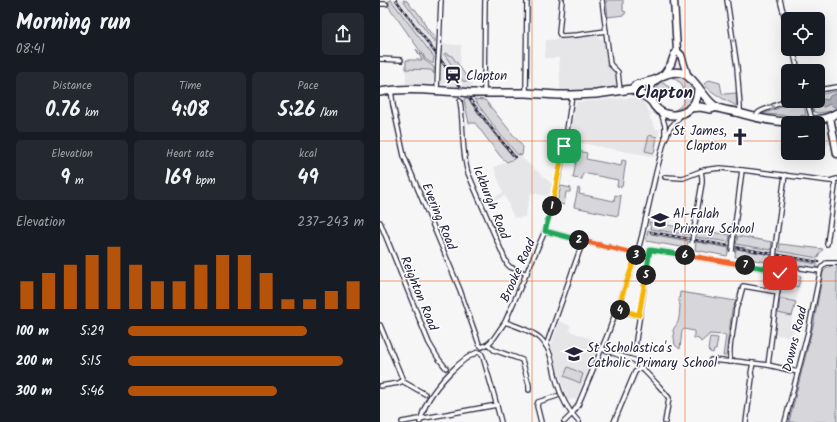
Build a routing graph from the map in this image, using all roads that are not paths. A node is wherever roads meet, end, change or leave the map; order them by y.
1 (441, 0) edge
2 (484, 0) edge
3 (527, 0) edge
4 (562, 0) edge
5 (602, 0) edge
6 (674, 0) edge
7 (727, 0) edge
8 (780, 0) edge
9 (380, 4) edge
10 (386, 4) dead end
11 (783, 12) edge
12 (606, 31) junction
13 (677, 51) junction
14 (380, 59) edge
15 (401, 60) dead end
16 (664, 74) junction
17 (687, 74) junction
18 (655, 80) junction
19 (698, 87) junction
20 (837, 87) edge
21 (632, 89) junction
22 (825, 89) edge
23 (391, 90) junction
24 (437, 90) junction
25 (620, 91) junction
26 (380, 92) edge
27 (484, 93) junction
28 (526, 93) junction
29 (572, 95) junction
30 (460, 101) dead end
31 (653, 103) junction
32 (781, 103) edge
33 (717, 107) junction
34 (690, 108) junction
35 (660, 111) junction
36 (837, 113) edge
37 (681, 114) junction
38 (740, 114) junction
39 (756, 117) junction
40 (834, 118) edge
41 (781, 121) edge
42 (665, 140) junction
43 (837, 150) edge
44 (837, 154) edge
45 (742, 170) junction
46 (701, 171) junction
47 (785, 175) junction
48 (665, 177) dead end
49 (836, 180) edge
50 (380, 222) edge
51 (545, 231) junction
52 (583, 241) junction
53 (827, 244) dead end
54 (691, 245) dead end
55 (732, 253) dead end
56 (637, 254) junction
57 (774, 259) dead end
58 (837, 263) edge
59 (801, 268) dead end
60 (820, 272) junction
61 (526, 274) junction
62 (778, 292) junction
63 (617, 310) junction
64 (639, 315) junction
65 (505, 322) junction
66 (380, 325) edge
67 (488, 344) junction
68 (546, 346) junction
69 (634, 346) dead end
70 (602, 348) junction
71 (711, 360) dead end
72 (730, 362) junction
73 (753, 363) junction
74 (768, 365) junction
75 (641, 367) junction
76 (446, 368) dead end
77 (798, 372) junction
78 (402, 381) junction
79 (380, 386) edge
80 (529, 390) dead end
81 (425, 394) dead end
82 (558, 396) dead end
83 (497, 405) junction
84 (572, 414) junction
85 (420, 420) edge
86 (402, 422) edge
87 (501, 422) edge
88 (540, 422) edge
89 (564, 422) edge
90 (579, 422) edge
91 (614, 422) edge
92 (665, 422) edge
93 (746, 422) edge
94 (785, 422) edge

1 - 24 street, bridge
2 - 27 street
3 - 28 street
4 - 12 street
5 - 12 street
6 - 13 main road
7 -> 38 street
8 - 11 street
9 - 10 street
12 - 25 street
13 - 16 main road
13 - 17 main road
14 - 15 street
16 - 17 highway
16 - 18 highway
17 - 19 highway
18 - 21 highway
18 - 31 highway
19 - 33 highway
19 - 34 highway
20 - 22 street
21 - 25 highway
21 - 31 highway
23 - 24 highway
23 - 26 highway
23 - 67 street, Evering Road
24 - 27 highway
25 - 29 highway
27 - 28 highway
28 - 29 highway
29 - 51 street, Brooke Road
30 - 61 street, Ickburgh Road
31 - 35 highway
39 -> 32 street
33 - 34 highway
33 - 38 highway
34 - 37 highway
35 - 37 highway
35 - 42 street
36 - 40 highway
37 - 42 street
38 - 39 highway
39 - 41 highway
40 - 43 main road
42 - 56 street
43 - 44 main road
45 - 46 street
45 - 47 street
45 - 55 street, bridge
46 - 48 street
46 - 54 street, bridge
47 - 49 street
47 - 57 street, bridge
49 - 53 street
50 - 76 street, Reighton Road
51 - 52 street
51 - 61 street, Brooke Road
52 - 56 street
52 - 68 street
56 - 63 street
58 - 60 street, Downs Road
59 - 60 street
60 - 77 street, Downs Road
61 - 65 street, Brooke Road
62 - 64 street
62 - 72 street
62 - 74 street
63 - 64 street
63 - 70 street
64 - 69 street
65 - 67 street, Brooke Road
65 - 68 street
66 - 78 street
67 - 80 street
68 - 84 street
70 - 75 street
70 - 84 street
71 - 72 street
72 - 73 street
73 - 74 street
73 - 93 street
74 - 77 street
75 - 91 street
75 - 92 street
77 - 94 street, Downs Road
78 - 79 street
78 - 81 street
82 - 88 street
83 - 85 street
83 - 85 street
83 - 87 street
84 - 89 street
84 - 90 street
85 - 86 street

